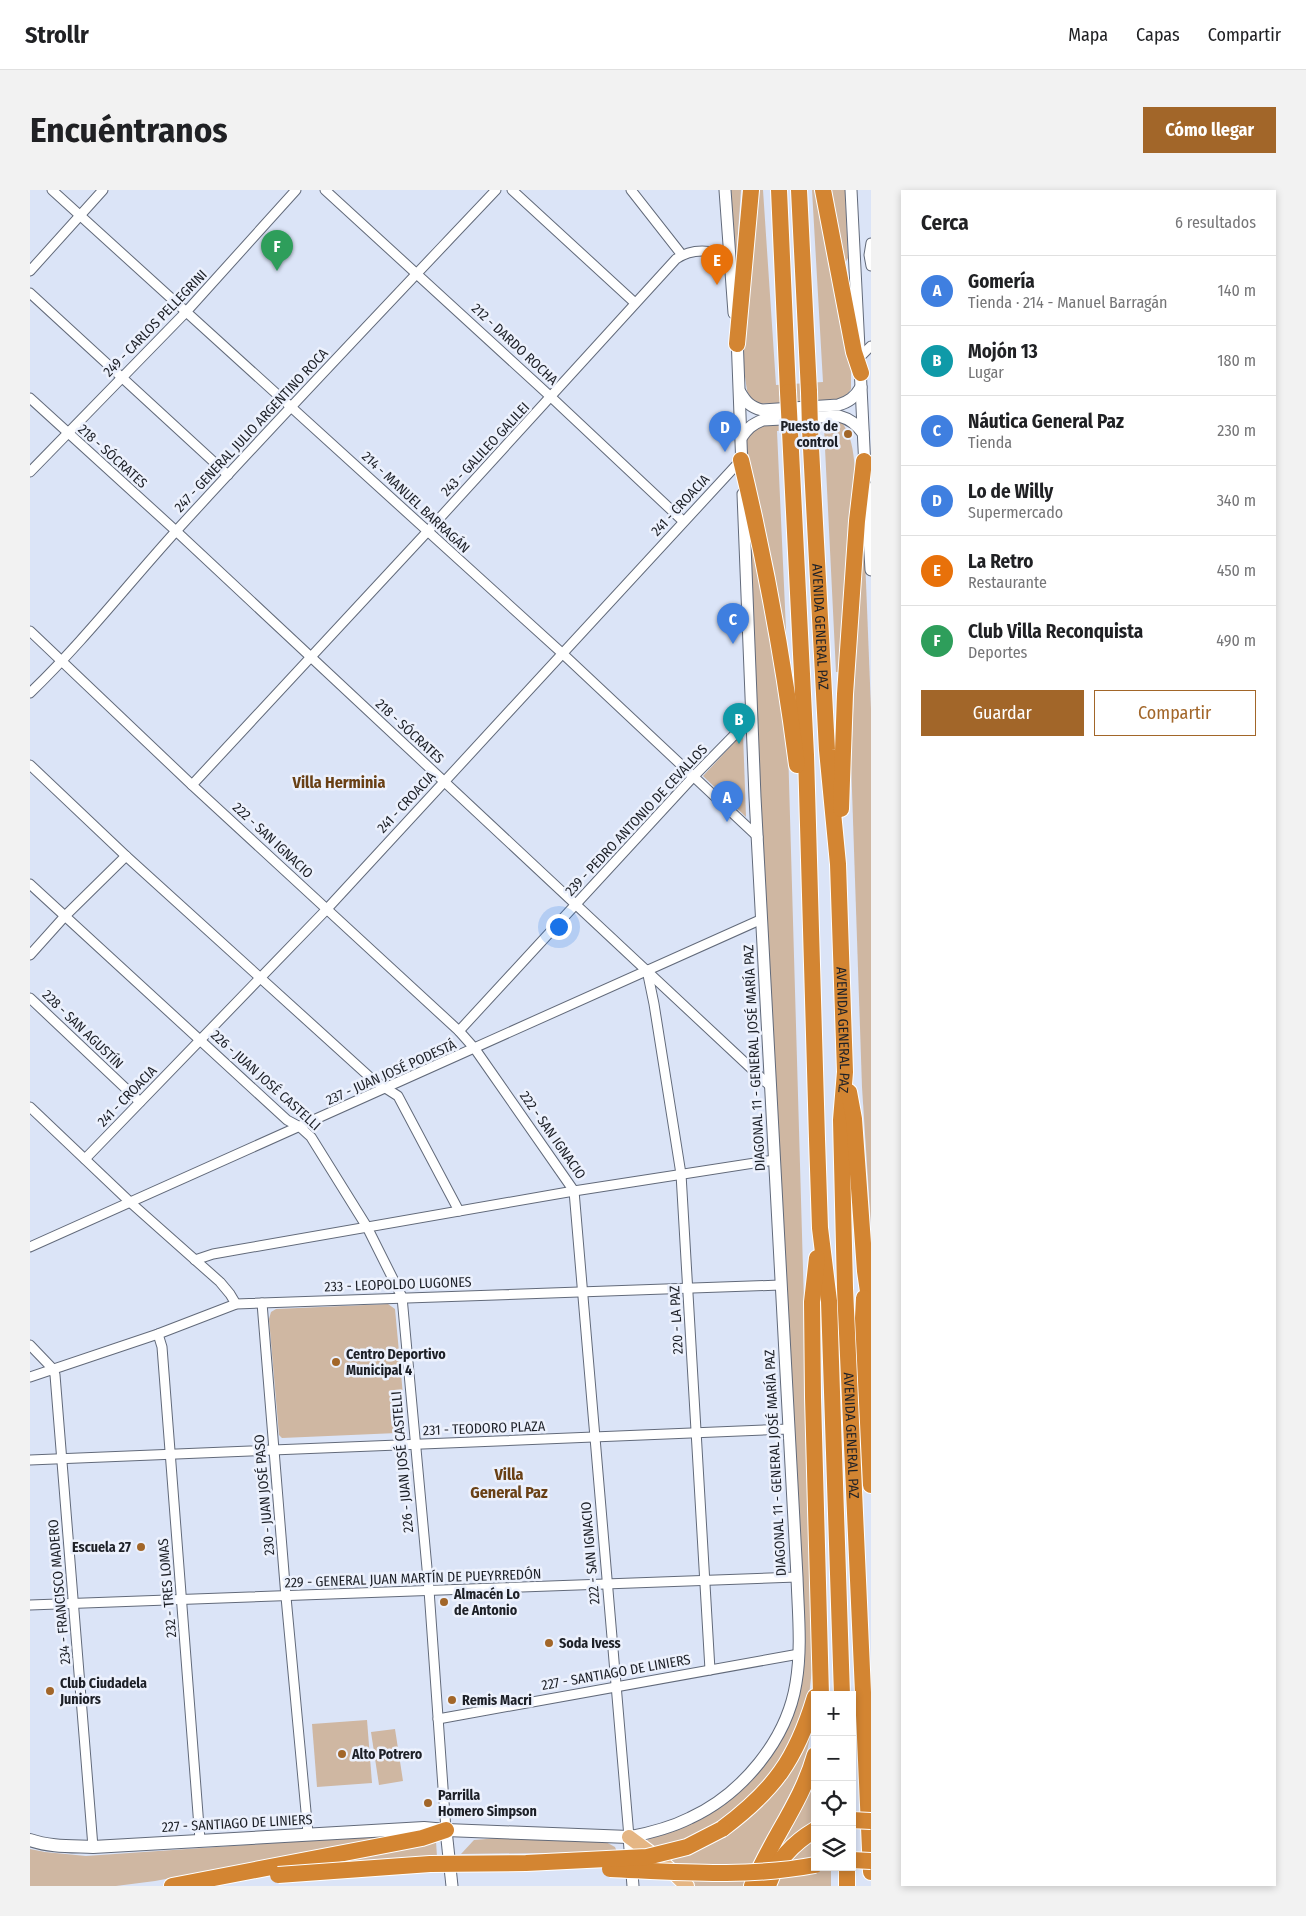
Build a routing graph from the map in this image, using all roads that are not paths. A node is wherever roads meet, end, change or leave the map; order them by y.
1 (52, 190) edge
2 (103, 190) edge
3 (296, 190) edge
4 (325, 190) edge
5 (496, 190) edge
6 (512, 190) edge
7 (631, 190) edge
8 (725, 190) edge
9 (751, 190) edge
10 (779, 190) edge
11 (800, 190) edge
12 (822, 190) edge
13 (851, 190) edge
14 (79, 214) junction
15 (854, 239) junction
16 (871, 243) edge
17 (682, 255) junction
18 (729, 258) junction
19 (871, 267) edge
20 (30, 271) edge
21 (417, 273) junction
22 (856, 276) junction
23 (30, 293) edge
24 (635, 303) junction
25 (186, 312) junction
26 (737, 344) junction
27 (871, 346) edge
28 (861, 372) junction
29 (122, 377) junction
30 (739, 390) junction
31 (551, 396) junction
32 (30, 398) edge
33 (292, 406) junction
34 (68, 433) junction
35 (863, 433) junction
36 (741, 438) junction
37 (868, 459) edge
38 (742, 460) junction
39 (30, 472) edge
40 (228, 475) junction
41 (683, 521) junction
42 (176, 531) junction
43 (427, 532) junction
44 (871, 570) edge
45 (30, 631) edge
46 (563, 654) junction
47 (311, 657) junction
48 (62, 662) junction
49 (30, 693) edge
50 (752, 716) junction
51 (30, 764) edge
52 (694, 777) junction
53 (443, 782) junction
54 (192, 785) junction
55 (758, 837) junction
56 (126, 856) junction
57 (809, 856) junction
58 (838, 864) junction
59 (30, 884) edge
60 (576, 905) junction
61 (326, 910) junction
62 (65, 916) junction
63 (762, 920) junction
64 (30, 955) edge
65 (647, 970) junction
66 (262, 977) junction
67 (30, 998) edge
68 (459, 1031) junction
69 (199, 1040) junction
70 (475, 1049) junction
71 (844, 1072) junction
72 (770, 1086) junction
73 (387, 1089) junction
74 (140, 1102) junction
75 (30, 1107) edge
76 (300, 1127) junction
77 (85, 1159) junction
78 (774, 1160) junction
79 (681, 1174) junction
80 (574, 1191) junction
81 (131, 1204) junction
82 (459, 1211) junction
83 (366, 1227) junction
84 (820, 1228) junction
85 (30, 1247) edge
86 (195, 1260) junction
87 (865, 1270) junction
88 (780, 1285) junction
89 (688, 1288) junction
90 (583, 1292) junction
91 (402, 1297) junction
92 (262, 1303) junction
93 (236, 1304) junction
94 (871, 1312) edge
95 (158, 1334) junction
96 (30, 1345) edge
97 (53, 1369) junction
98 (30, 1376) edge
99 (789, 1429) junction
100 (696, 1433) junction
101 (595, 1437) junction
102 (415, 1444) junction
103 (274, 1450) junction
104 (170, 1454) junction
105 (62, 1459) junction
106 (30, 1460) edge
107 (871, 1485) edge
108 (797, 1576) junction
109 (704, 1580) junction
110 (607, 1584) junction
111 (429, 1590) junction
112 (286, 1597) junction
113 (182, 1600) junction
114 (74, 1604) junction
115 (30, 1605) edge
116 (799, 1654) junction
117 (710, 1670) junction
118 (821, 1671) junction
119 (616, 1687) junction
120 (816, 1691) edge
121 (821, 1691) edge
122 (842, 1691) edge
123 (811, 1709) edge
124 (438, 1719) junction
125 (811, 1765) edge
126 (856, 1820) edge
127 (871, 1821) edge
128 (446, 1830) junction
129 (811, 1832) edge
130 (308, 1833) junction
131 (629, 1838) junction
132 (30, 1840) edge
133 (200, 1840) junction
134 (93, 1847) junction
135 (856, 1860) edge
136 (871, 1861) edge
137 (526, 1863) junction
138 (811, 1866) edge
139 (871, 1872) edge
140 (172, 1886) edge
141 (184, 1886) edge
142 (452, 1886) edge
143 (633, 1886) edge
144 (687, 1886) edge
145 (752, 1886) edge
146 (768, 1886) edge

1 - 14 street, 214 - MANUEL BARRAGÁN
2 - 14 street
3 - 25 street, 249 - CARLOS PELLEGRINI
4 - 21 street, 212 - DARDO ROCHA
5 - 21 street, 247 - GENERAL JULIO ARGENTINO ROCA
6 - 24 street
7 - 17 street
8 - 18 street, DIAGONAL 11 - GENERAL JOSÉ MARÍA PAZ
9 - 26 highway
10 - 57 highway, AVENIDA GENERAL PAZ, bridge
11 - 58 highway, AVENIDA GENERAL PAZ, bridge
12 - 28 highway
13 - 15 street
14 - 20 street
14 - 25 street, 214 - MANUEL BARRAGÁN
15 - 16 street
15 - 22 street
16 - 19 street
17 - 18 street
17 - 24 street, 243 - GALILEO GALILEI
18 - 26 street, DIAGONAL 11 - GENERAL JOSÉ MARÍA PAZ
19 - 22 street
21 - 31 street, 212 - DARDO ROCHA
21 - 33 street, 247 - GENERAL JULIO ARGENTINO ROCA
22 - 28 street
23 - 29 street
24 - 31 street, 243 - GALILEO GALILEI
25 - 29 street, 249 - CARLOS PELLEGRINI
25 - 33 street, 214 - MANUEL BARRAGÁN
26 - 30 street, DIAGONAL 11 - GENERAL JOSÉ MARÍA PAZ
27 - 28 street
28 - 30 street
28 - 35 street
29 - 34 street, 249 - CARLOS PELLEGRINI
29 - 40 street
30 - 36 street, DIAGONAL 11 - GENERAL JOSÉ MARÍA PAZ
31 - 41 street, 212 - DARDO ROCHA
31 - 43 street, 243 - GALILEO GALILEI
32 - 34 street, 218 - SÓCRATES
33 - 40 street, 247 - GENERAL JULIO ARGENTINO ROCA
33 - 43 street, 214 - MANUEL BARRAGÁN
34 - 39 street, 249 - CARLOS PELLEGRINI
34 - 42 street, 218 - SÓCRATES
35 - 36 street
35 - 37 street
36 - 38 street, DIAGONAL 11 - GENERAL JOSÉ MARÍA PAZ
37 - 44 street
37 - 58 highway
38 - 41 street, 241 - CROACIA
38 - 50 street, DIAGONAL 11 - GENERAL JOSÉ MARÍA PAZ
38 - 57 highway
40 - 42 street, 247 - GENERAL JULIO ARGENTINO ROCA
41 - 46 street, 241 - CROACIA
42 - 47 street, 218 - SÓCRATES
42 - 48 street, 247 - GENERAL JULIO ARGENTINO ROCA
43 - 46 street, 214 - MANUEL BARRAGÁN
43 - 47 street, 243 - GALILEO GALILEI
45 - 48 street, 222 - SAN IGNACIO
46 - 52 street, 214 - MANUEL BARRAGÁN
46 - 53 street, 241 - CROACIA
47 - 53 street, 218 - SÓCRATES
47 - 54 street, 243 - GALILEO GALILEI
48 - 49 street, 247 - GENERAL JULIO ARGENTINO ROCA
48 - 54 street, 222 - SAN IGNACIO
50 - 52 street, 239 - PEDRO ANTONIO DE CEVALLOS
50 - 55 street, DIAGONAL 11 - GENERAL JOSÉ MARÍA PAZ
51 - 56 street
52 - 55 street, 214 - MANUEL BARRAGÁN
52 - 60 street, 239 - PEDRO ANTONIO DE CEVALLOS
53 - 60 street, 218 - SÓCRATES
53 - 61 street, 241 - CROACIA
54 - 61 street, 222 - SAN IGNACIO
55 - 63 street, DIAGONAL 11 - GENERAL JOSÉ MARÍA PAZ
56 - 62 street
56 - 66 street
57 - 84 highway, AVENIDA GENERAL PAZ
58 - 71 highway, AVENIDA GENERAL PAZ
59 - 62 street, 226 - JUAN JOSÉ CASTELLI
60 - 65 street, 218 - SÓCRATES
60 - 68 street, 239 - PEDRO ANTONIO DE CEVALLOS
61 - 66 street, 241 - CROACIA
61 - 68 street, 222 - SAN IGNACIO
62 - 64 street
62 - 69 street, 226 - JUAN JOSÉ CASTELLI
63 - 65 street, 237 - JUAN JOSÉ PODESTÁ
63 - 72 street, DIAGONAL 11 - GENERAL JOSÉ MARÍA PAZ
65 - 70 street, 237 - JUAN JOSÉ PODESTÁ
65 - 72 street, 218 - SÓCRATES
65 - 79 street, 220 - LA PAZ
66 - 69 street, 241 - CROACIA
66 - 73 street
67 - 74 street, 228 - SAN AGUSTÍN
68 - 70 street, 222 - SAN IGNACIO
69 - 74 street, 241 - CROACIA
69 - 76 street, 226 - JUAN JOSÉ CASTELLI
70 - 73 street, 237 - JUAN JOSÉ PODESTÁ
70 - 80 street, 222 - SAN IGNACIO
71 - 87 highway
71 - 139 highway, AVENIDA GENERAL PAZ
72 - 78 street, DIAGONAL 11 - GENERAL JOSÉ MARÍA PAZ
73 - 76 street, 237 - JUAN JOSÉ PODESTÁ
73 - 82 street
74 - 77 street, 241 - CROACIA
75 - 77 street
76 - 81 street, 237 - JUAN JOSÉ PODESTÁ
76 - 83 street, 226 - JUAN JOSÉ CASTELLI
77 - 81 street
78 - 79 street
78 - 88 street, DIAGONAL 11 - GENERAL JOSÉ MARÍA PAZ
79 - 80 street
79 - 89 street, 220 - LA PAZ
80 - 82 street
80 - 90 street, 222 - SAN IGNACIO
81 - 85 street, 237 - JUAN JOSÉ PODESTÁ
81 - 86 street
82 - 83 street
83 - 86 street
83 - 91 street, 226 - JUAN JOSÉ CASTELLI
84 - 118 highway
84 - 122 highway, AVENIDA GENERAL PAZ
86 - 93 street
87 - 94 highway
87 - 107 highway
88 - 89 street, 233 - LEOPOLDO LUGONES
88 - 99 street, DIAGONAL 11 - GENERAL JOSÉ MARÍA PAZ
89 - 90 street, 233 - LEOPOLDO LUGONES
89 - 100 street, 220 - LA PAZ
90 - 91 street, 233 - LEOPOLDO LUGONES
90 - 101 street, 222 - SAN IGNACIO
91 - 92 street, 233 - LEOPOLDO LUGONES
91 - 102 street, 226 - JUAN JOSÉ CASTELLI
92 - 93 street, 233 - LEOPOLDO LUGONES
92 - 103 street, 230 - JUAN JOSÉ PASO
93 - 95 street, 233 - LEOPOLDO LUGONES
95 - 97 street, 233 - LEOPOLDO LUGONES
95 - 104 street, 232 - TRES LOMAS
96 - 97 street
97 - 98 street, 233 - LEOPOLDO LUGONES
97 - 105 street, 234 - FRANCISCO MADERO
99 - 100 street, 231 - TEODORO PLAZA
99 - 108 street, DIAGONAL 11 - GENERAL JOSÉ MARÍA PAZ
100 - 101 street, 231 - TEODORO PLAZA
100 - 109 street, 220 - LA PAZ
101 - 102 street, 231 - TEODORO PLAZA
101 - 110 street, 222 - SAN IGNACIO
102 - 103 street, 231 - TEODORO PLAZA
102 - 111 street, 226 - JUAN JOSÉ CASTELLI
103 - 104 street, 231 - TEODORO PLAZA
103 - 112 street, 230 - JUAN JOSÉ PASO
104 - 105 street, 231 - TEODORO PLAZA
104 - 113 street, 232 - TRES LOMAS
105 - 106 street, 231 - TEODORO PLAZA
105 - 114 street, 234 - FRANCISCO MADERO
108 - 109 street, 229 - GENERAL JUAN MARTÍN DE PUEYRREDÓN
108 - 116 street, DIAGONAL 11 - GENERAL JOSÉ MARÍA PAZ
109 - 110 street, 229 - GENERAL JUAN MARTÍN DE PUEYRREDÓN
109 - 117 street, 220 - LA PAZ
110 - 111 street, 229 - GENERAL JUAN MARTÍN DE PUEYRREDÓN
110 - 119 street, 222 - SAN IGNACIO
111 - 112 street, 229 - GENERAL JUAN MARTÍN DE PUEYRREDÓN
111 - 124 street, 226 - JUAN JOSÉ CASTELLI
112 - 113 street, 229 - GENERAL JUAN MARTÍN DE PUEYRREDÓN
112 - 130 street, 230 - JUAN JOSÉ PASO
113 - 114 street, 229 - GENERAL JUAN MARTÍN DE PUEYRREDÓN
113 - 133 street, 232 - TRES LOMAS
114 - 115 street, 229 - GENERAL JUAN MARTÍN DE PUEYRREDÓN
114 - 134 street, 234 - FRANCISCO MADERO
116 - 117 street, 227 - SANTIAGO DE LINIERS
116 - 131 street, DIAGONAL 11 - GENERAL JOSÉ MARÍA PAZ
117 - 119 street, 227 - SANTIAGO DE LINIERS
118 - 120 highway
118 - 121 highway
119 - 124 street, 227 - SANTIAGO DE LINIERS
119 - 131 street, 222 - SAN IGNACIO
123 - 137 highway, bridge
124 - 128 street, 226 - JUAN JOSÉ CASTELLI
125 - 145 highway
126 - 127 highway, bridge
128 - 130 main road, 227 - SANTIAGO DE LINIERS
128 - 131 main road, 227 - SANTIAGO DE LINIERS
128 - 140 highway
128 - 142 street, 226 - JUAN JOSÉ CASTELLI
129 - 146 highway
130 - 133 main road, 227 - SANTIAGO DE LINIERS
131 - 143 street, 222 - SAN IGNACIO
131 - 144 main road
132 - 134 main road, 227 - SANTIAGO DE LINIERS
133 - 134 main road, 227 - SANTIAGO DE LINIERS
135 - 136 highway, bridge
137 - 138 highway, bridge
137 - 141 highway, bridge

